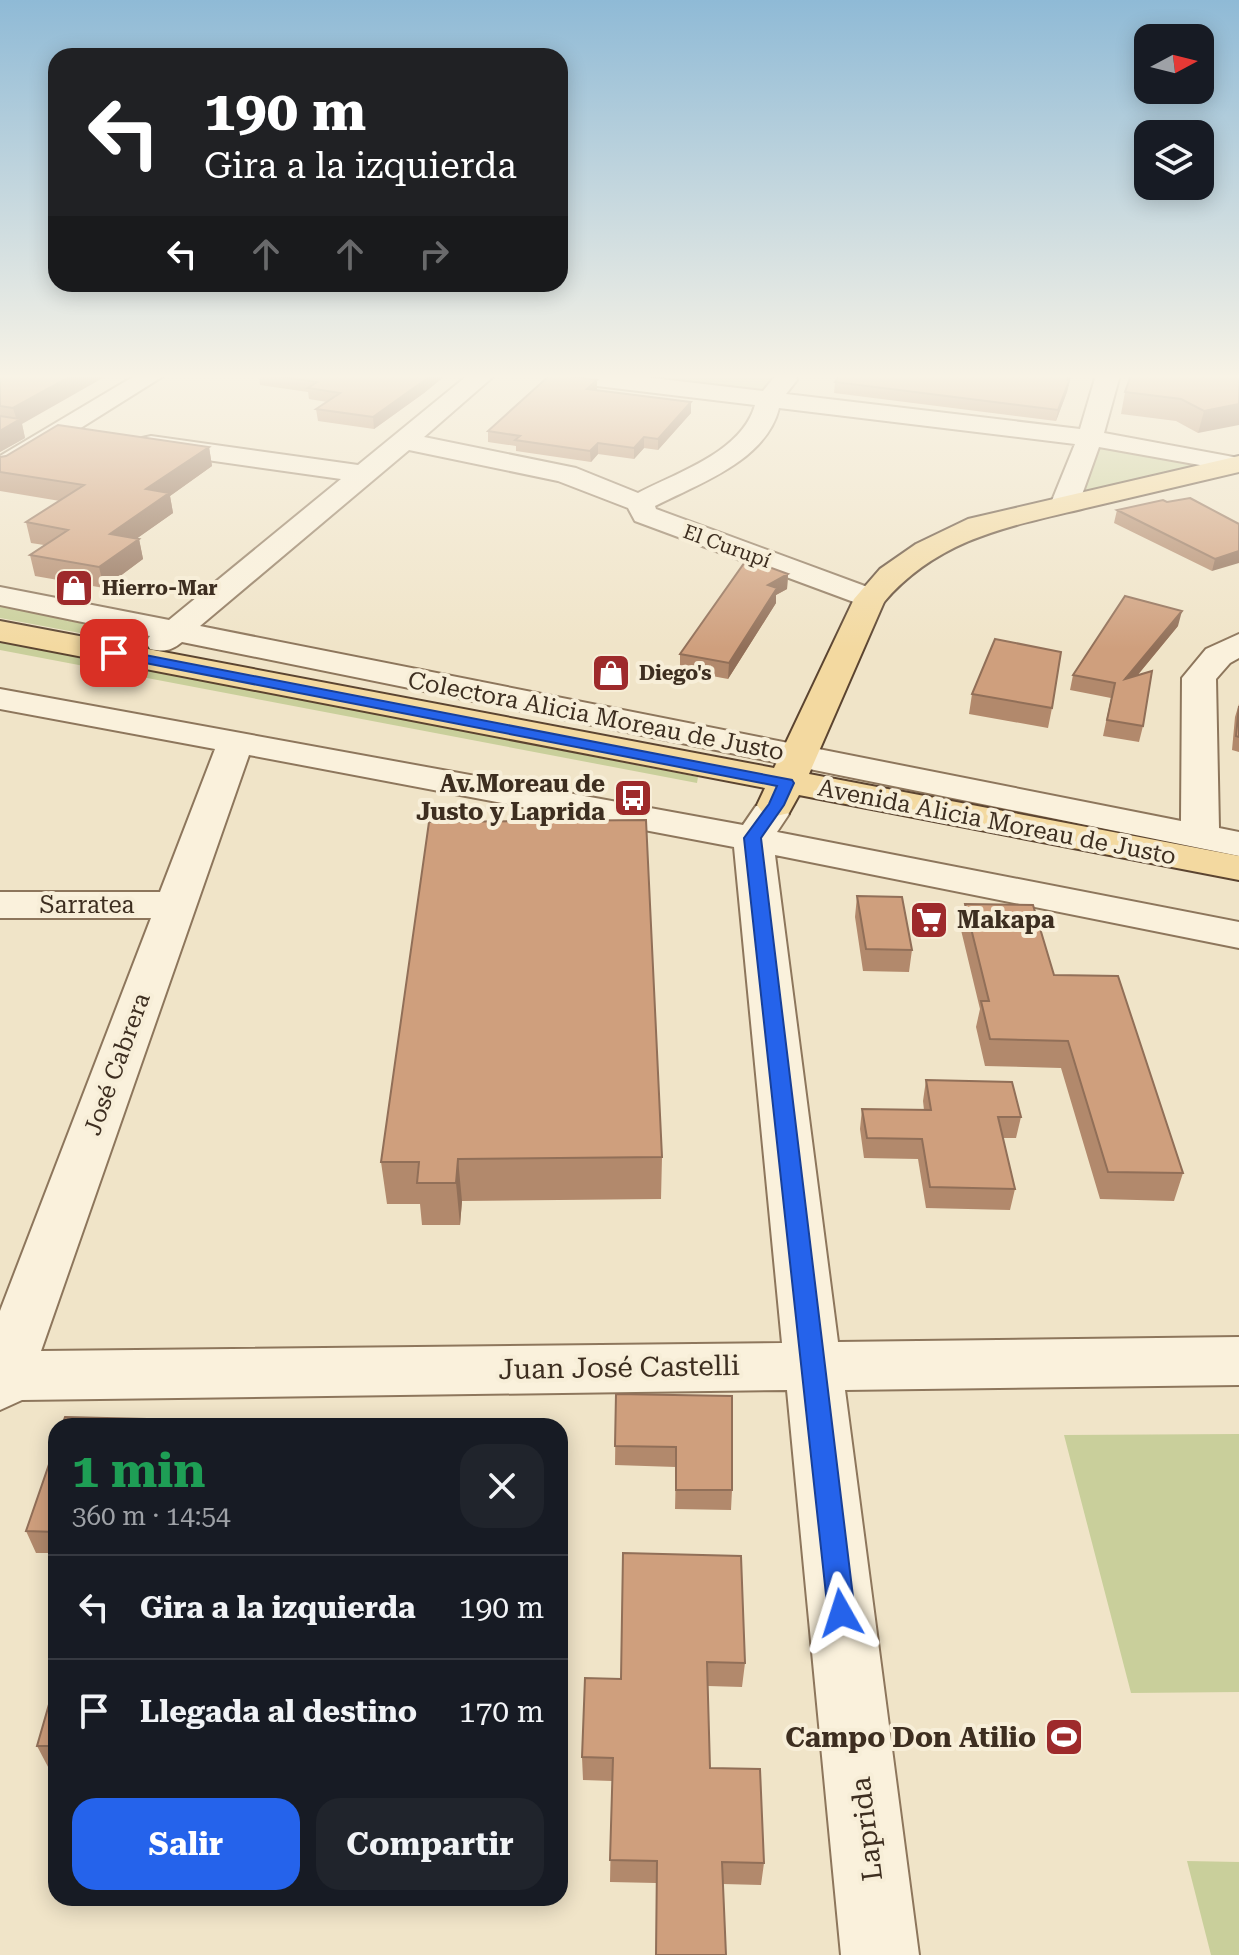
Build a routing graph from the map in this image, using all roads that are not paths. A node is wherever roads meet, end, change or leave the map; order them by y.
1 (308, 466) edge
2 (372, 466) edge
3 (528, 466) edge
4 (711, 466) edge
5 (1079, 466) edge
6 (1231, 466) edge
7 (362, 474) junction
8 (639, 503) junction
9 (1065, 503) junction
10 (0, 596) edge
11 (870, 599) junction
12 (177, 630) junction
13 (0, 631) edge
14 (1239, 644) edge
15 (0, 658) edge
16 (142, 659) junction
17 (0, 699) edge
18 (236, 742) junction
19 (778, 796) junction
20 (1200, 836) junction
21 (1239, 844) edge
22 (1239, 868) edge
23 (1239, 894) edge
24 (0, 905) edge
25 (175, 905) junction
26 (1239, 935) edge
27 (1239, 1361) edge
28 (813, 1364) junction
29 (1, 1379) edge
30 (880, 1955) edge

1 - 7 street
2 - 7 street
3 - 8 street, El Curupí
4 - 8 street
5 - 9 street
6 - 9 main road
7 - 12 street
8 - 11 street, El Curupí
9 - 11 main road
10 - 12 street, Colectora Alicia Moreau de Justo
11 - 19 main road
12 - 16 street
12 - 19 street, Colectora Alicia Moreau de Justo
13 - 16 main road, Avenida Alicia Moreau de Justo
14 - 20 street
15 - 19 main road, Avenida Alicia Moreau de Justo
16 - 19 main road, Avenida Alicia Moreau de Justo
17 - 18 street, Colectora Alicia Moreau de Justo
18 - 19 street, Colectora Alicia Moreau de Justo
18 - 25 street, José Cabrera
19 - 20 street, Colectora Alicia Moreau de Justo
19 - 22 main road, Avenida Alicia Moreau de Justo
19 - 23 main road, Avenida Alicia Moreau de Justo
19 - 26 street, Colectora Alicia Moreau de Justo
19 - 28 street, Laprida
20 - 21 street, Colectora Alicia Moreau de Justo
24 - 25 street, Sarratea
25 - 29 street, José Cabrera
27 - 28 street, Juan José Castelli
28 - 29 street, Juan José Castelli
28 - 30 street, Laprida

